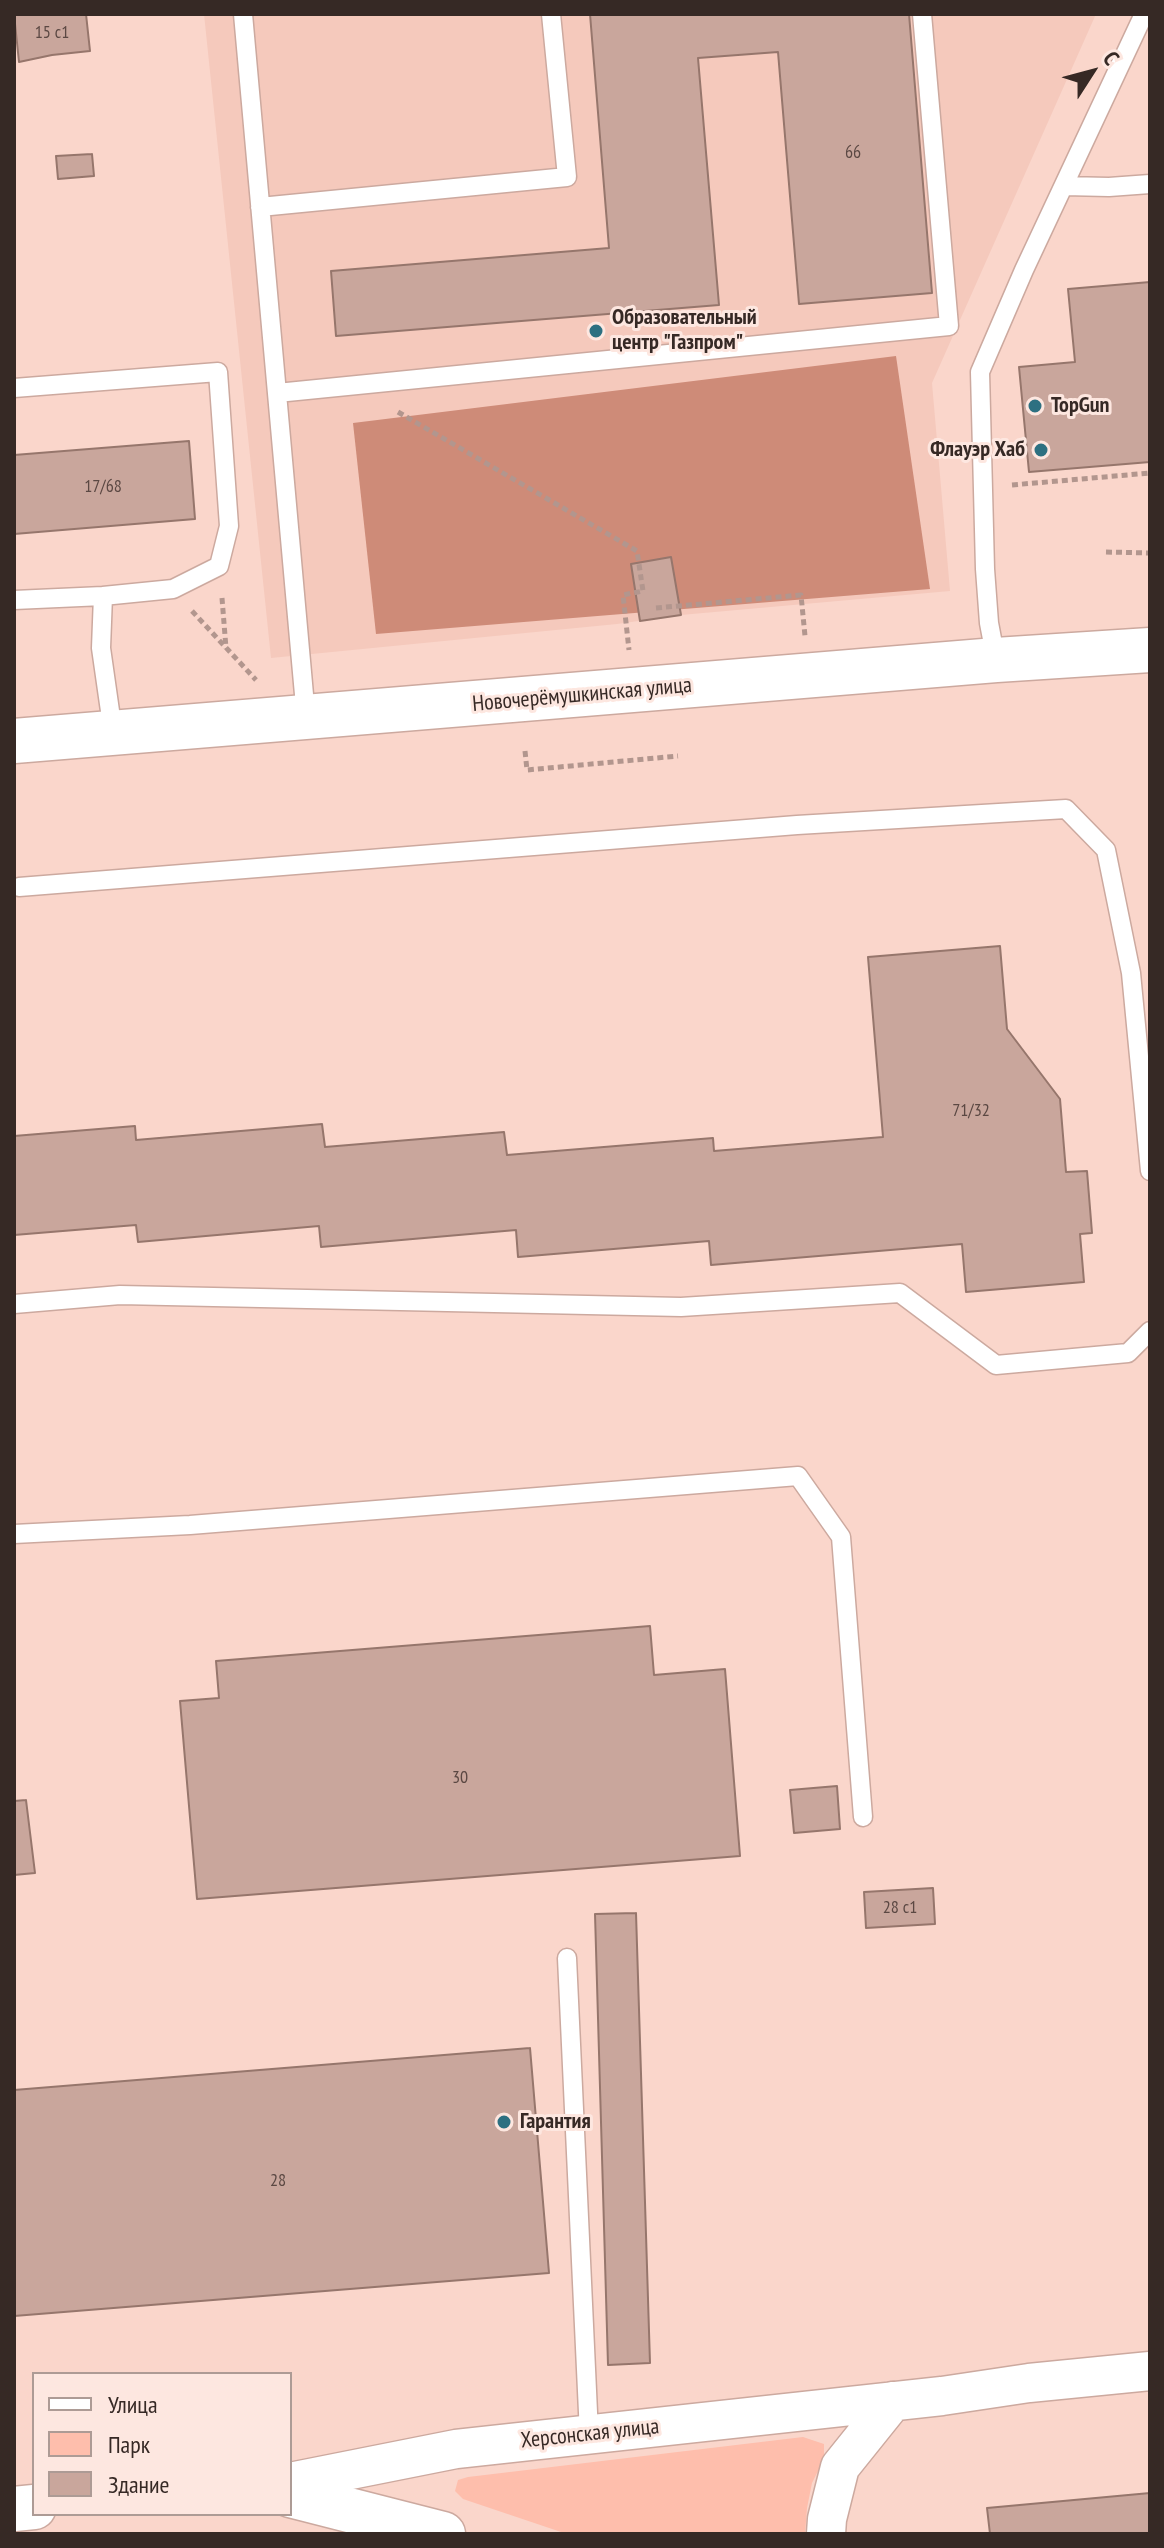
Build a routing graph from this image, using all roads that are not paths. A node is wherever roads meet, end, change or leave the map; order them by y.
1 (243, 14) edge
2 (551, 14) edge
3 (922, 14) edge
4 (1144, 14) edge
5 (1150, 184) edge
6 (1064, 186) junction
7 (260, 207) junction
8 (14, 388) edge
9 (277, 393) junction
10 (103, 596) junction
11 (14, 600) edge
12 (1150, 650) edge
13 (996, 660) junction
14 (306, 717) junction
15 (113, 732) junction
16 (14, 741) edge
17 (19, 887) dead end
18 (1150, 1171) edge
19 (14, 1304) edge
20 (1150, 1331) edge
21 (14, 1534) edge
22 (863, 1817) dead end
23 (567, 1958) dead end
24 (1150, 2371) edge
25 (893, 2401) junction
26 (589, 2434) junction
27 (292, 2482) edge
28 (292, 2496) edge
29 (443, 2534) edge
30 (826, 2534) edge

1 - 7 lane
2 - 7 lane
3 - 9 lane
4 - 6 lane
5 - 6 lane
6 - 13 lane
7 - 9 lane
8 - 10 lane
9 - 14 lane
10 - 11 lane
10 - 15 lane
12 - 13 street, Новочерёмушкинская улица
13 - 14 street, Новочерёмушкинская улица
14 - 15 street, Новочерёмушкинская улица
15 - 16 street, Новочерёмушкинская улица
17 - 18 lane
19 - 20 lane
21 - 22 lane
23 - 26 lane
24 - 25 street, Херсонская улица
25 - 26 street, Херсонская улица
25 - 30 street
26 - 27 street, Херсонская улица
28 - 29 street

